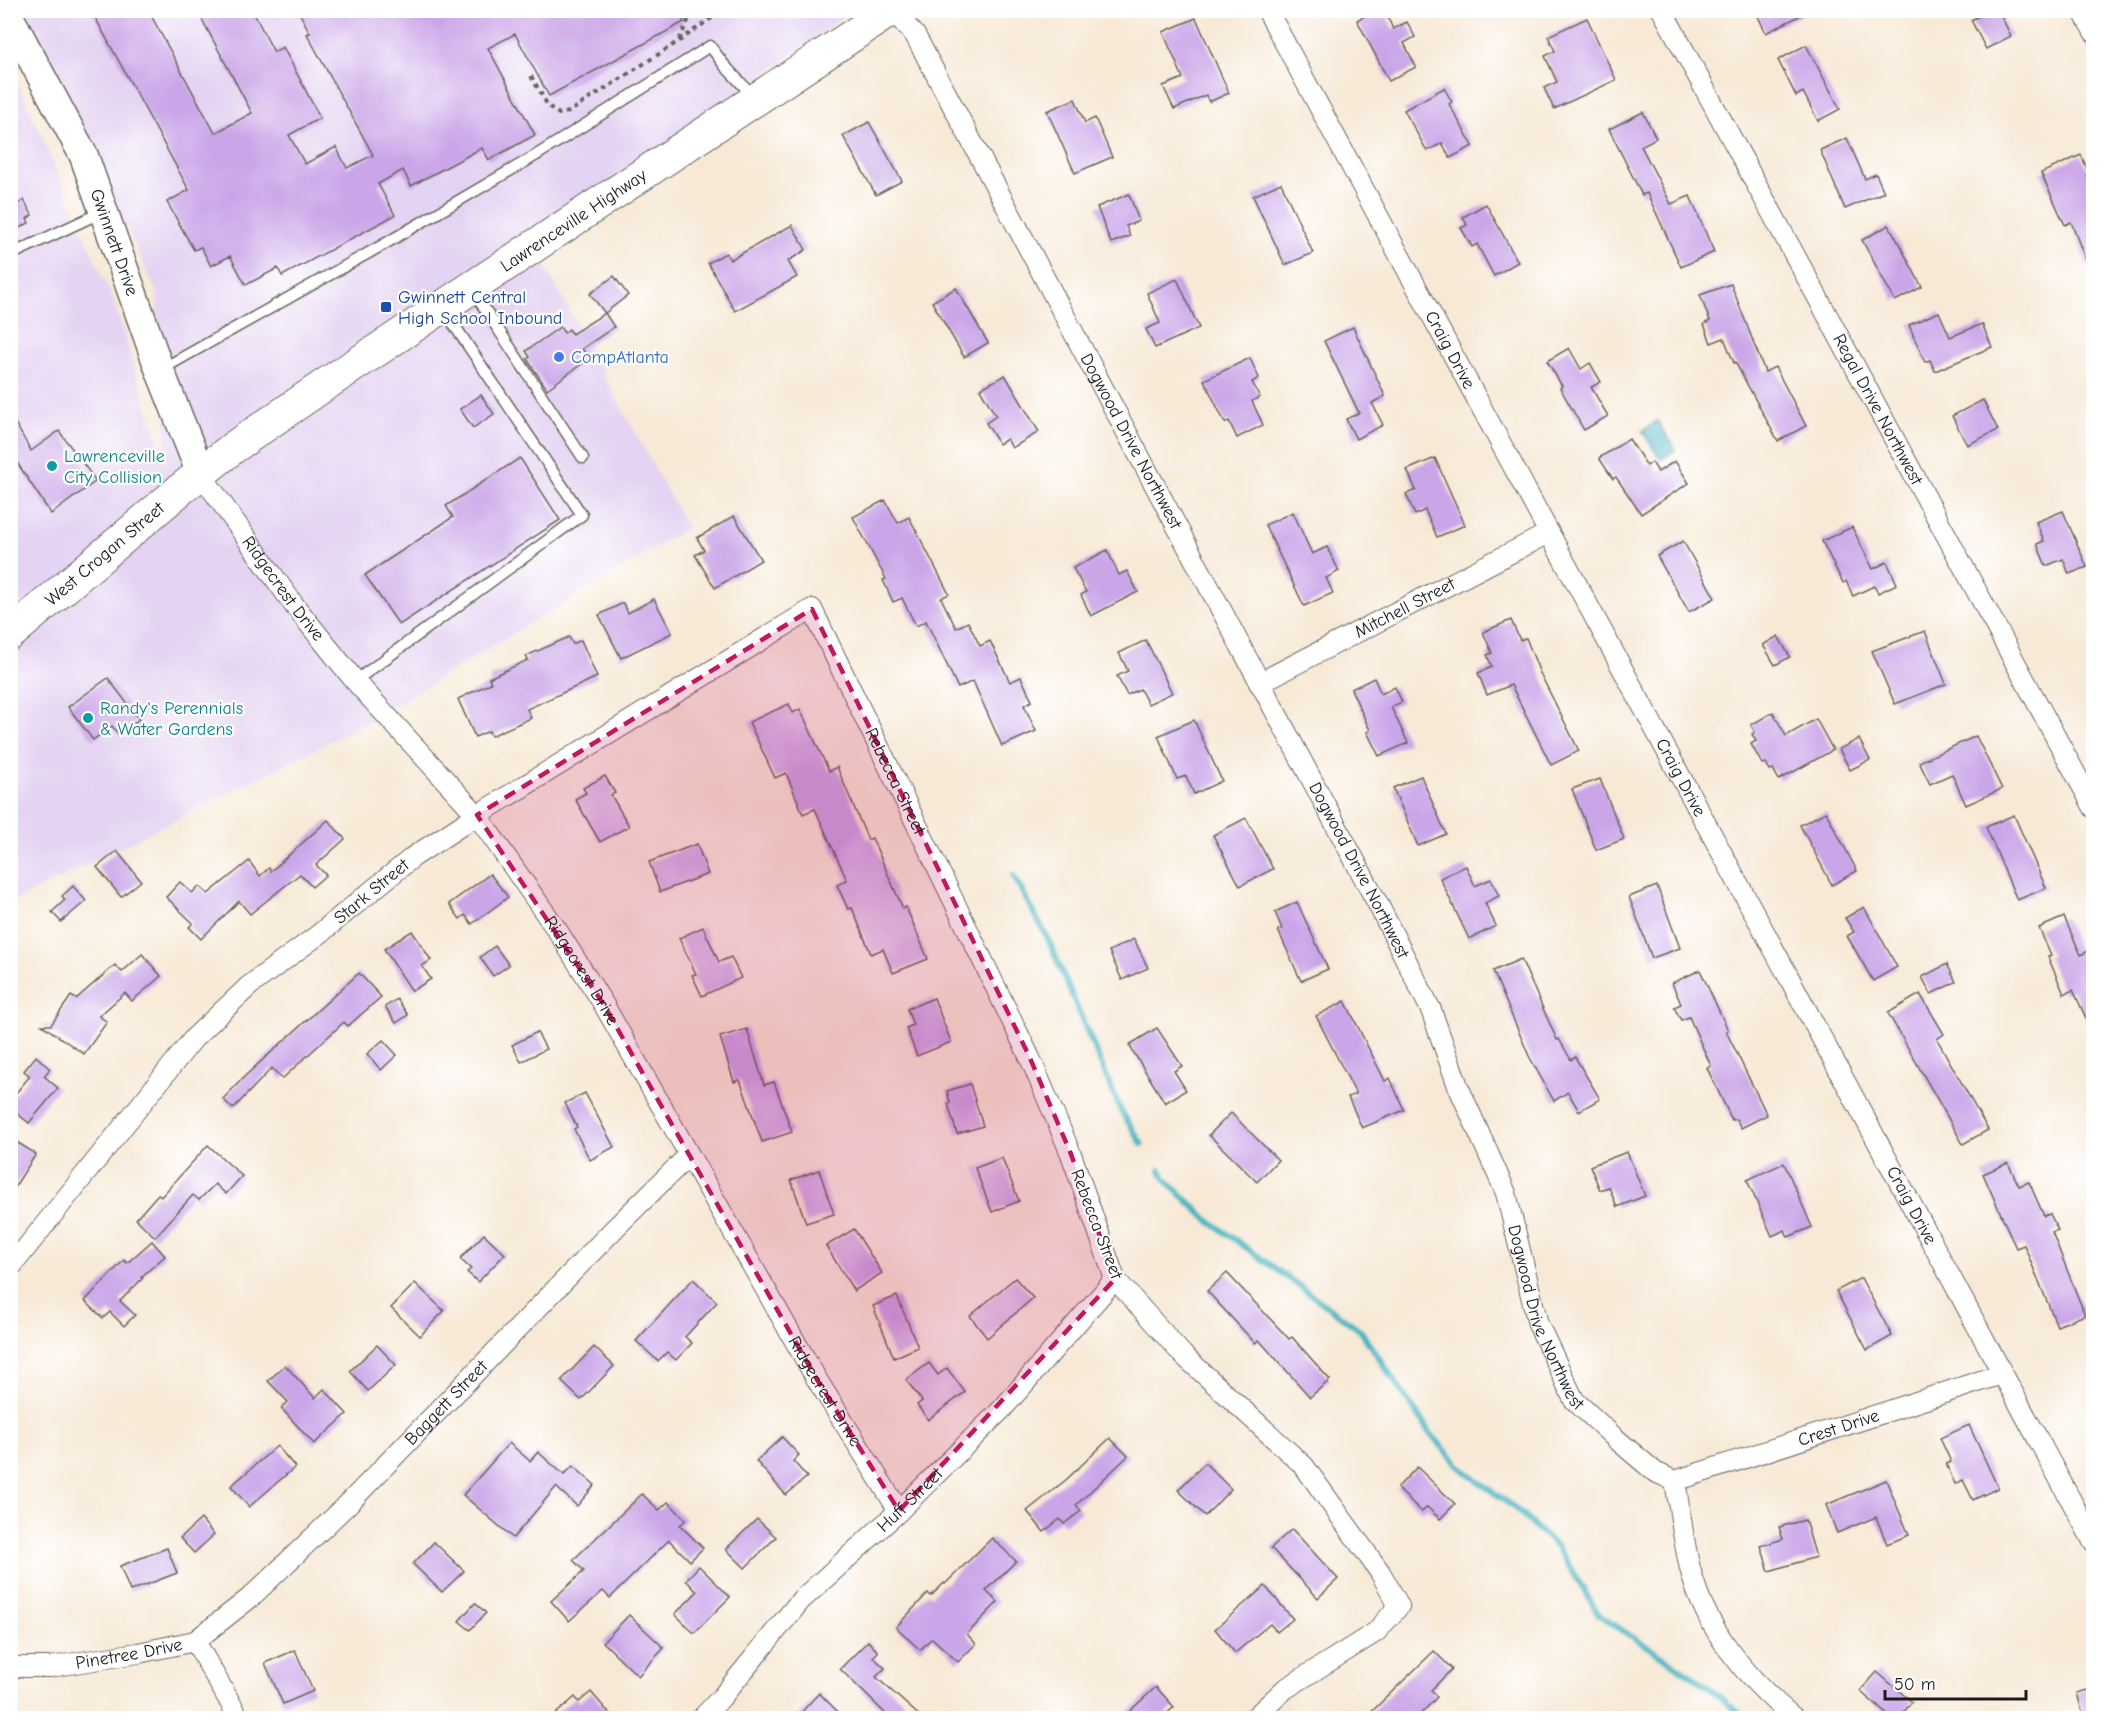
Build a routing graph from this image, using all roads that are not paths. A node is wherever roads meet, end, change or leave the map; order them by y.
1 (892, 10) edge
2 (1267, 10) edge
3 (1662, 10) edge
4 (2082, 10) edge
5 (10, 18) edge
6 (2094, 32) edge
7 (757, 100) junction
8 (105, 211) junction
9 (10, 255) edge
10 (471, 288) junction
11 (442, 307) junction
12 (160, 371) junction
13 (583, 458) dead end
14 (201, 474) junction
15 (1549, 532) junction
16 (812, 609) joint
17 (10, 634) edge
18 (356, 681) junction
19 (1259, 683) junction
20 (2094, 808) edge
21 (477, 815) junction
22 (688, 1156) junction
23 (10, 1268) edge
24 (1115, 1279) junction
25 (2002, 1374) junction
26 (1675, 1481) junction
27 (899, 1511) junction
28 (2094, 1543) edge
29 (195, 1641) junction
30 (10, 1667) edge
31 (239, 1719) edge
32 (702, 1719) edge
33 (1254, 1719) edge
34 (1794, 1719) edge

1 - 7 main road, Lawrenceville Highway
1 - 19 street, Dogwood Drive Northwest
2 - 15 street, Craig Drive
3 - 20 street, Regal Drive Northwest
4 - 6 street
5 - 8 street, Gwinnett Drive
7 - 10 main road, Lawrenceville Highway
7 - 12 lane
8 - 9 lane
8 - 12 street, Gwinnett Drive
10 - 11 main road, Lawrenceville Highway
10 - 13 lane
11 - 14 main road, Lawrenceville Highway
11 - 18 lane
12 - 14 street, Gwinnett Drive
14 - 17 main road, West Crogan Street
14 - 18 street, Ridgecrest Drive
15 - 19 street, Mitchell Street
15 - 25 street, Craig Drive
16 - 21 street, Stark Street
16 - 24 street, Rebecca Street
18 - 21 street, Ridgecrest Drive
19 - 26 street, Dogwood Drive Northwest
21 - 22 street, Ridgecrest Drive
21 - 23 street, Stark Street
22 - 27 street, Ridgecrest Drive
22 - 29 street, Baggett Street
24 - 27 street, Huff Street
24 - 33 street, Rebecca Street
25 - 26 street, Crest Drive
25 - 28 street, Craig Drive
26 - 34 street
27 - 32 street, Huff Street
29 - 30 street, Pinetree Drive
29 - 31 street, Pinetree Drive

